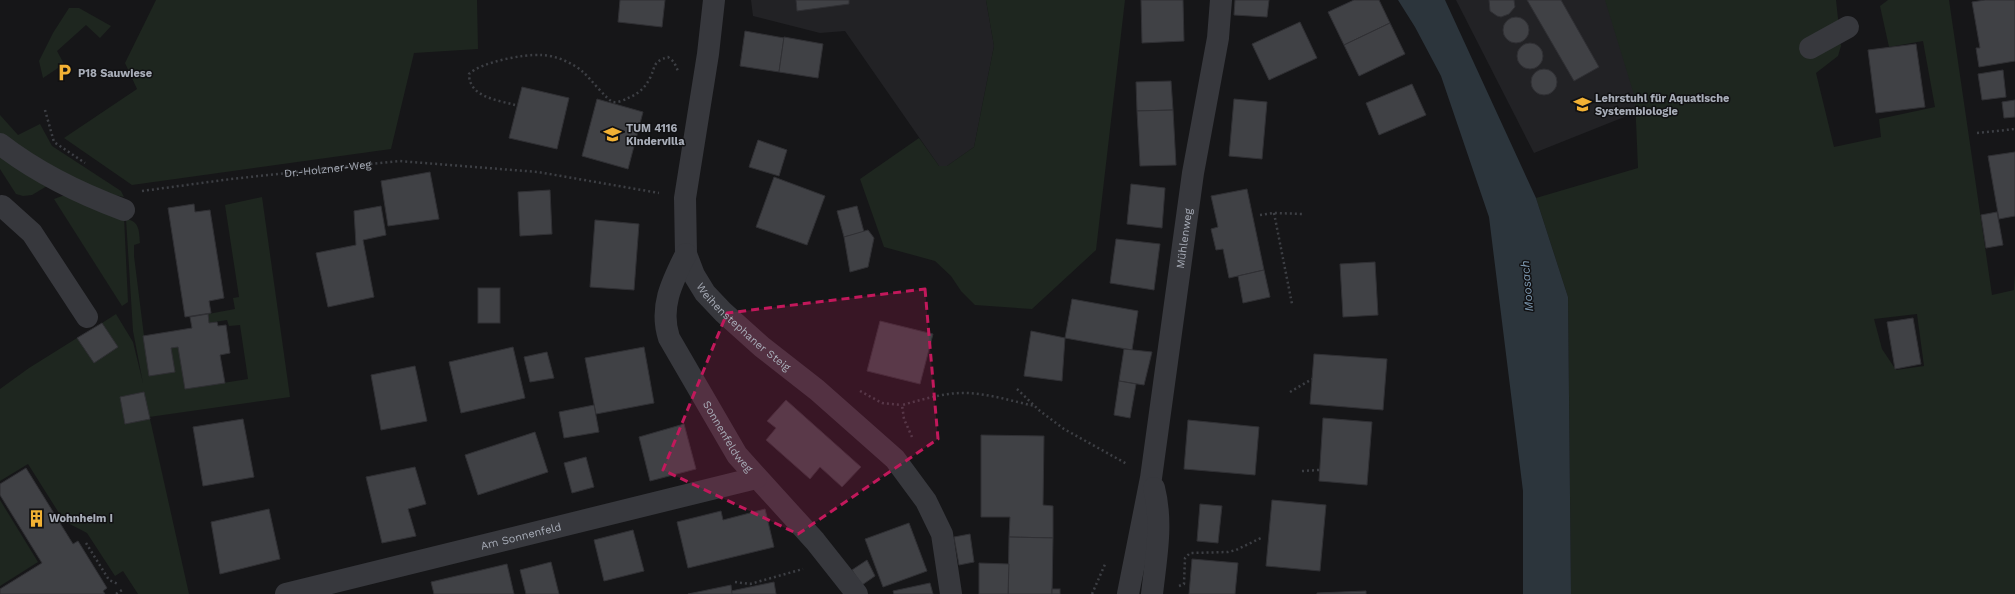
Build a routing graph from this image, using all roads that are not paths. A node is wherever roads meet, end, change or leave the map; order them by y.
1 (714, 0) edge
2 (1221, 0) edge
3 (1848, 27) dead end
4 (1810, 48) dead end
5 (0, 144) edge
6 (1, 205) edge
7 (124, 210) road end
8 (686, 254) junction
9 (87, 317) dead end
10 (756, 478) junction
11 (1151, 478) junction
12 (1153, 591) edge
13 (286, 594) edge
14 (857, 594) edge
15 (951, 594) edge
16 (1128, 594) edge

1 - 8 street, Weihenstephaner Steig
2 - 11 street, Mühlenweg
3 - 4 street
5 - 7 street
6 - 9 street
8 - 10 street, Sonnenfeldweg
8 - 15 street, Weihenstephaner Steig
10 - 13 street, Am Sonnenfeld
10 - 14 street, Sonnenfeldweg
11 - 12 street, Mühlenweg
11 - 16 street, Mühlenweg

